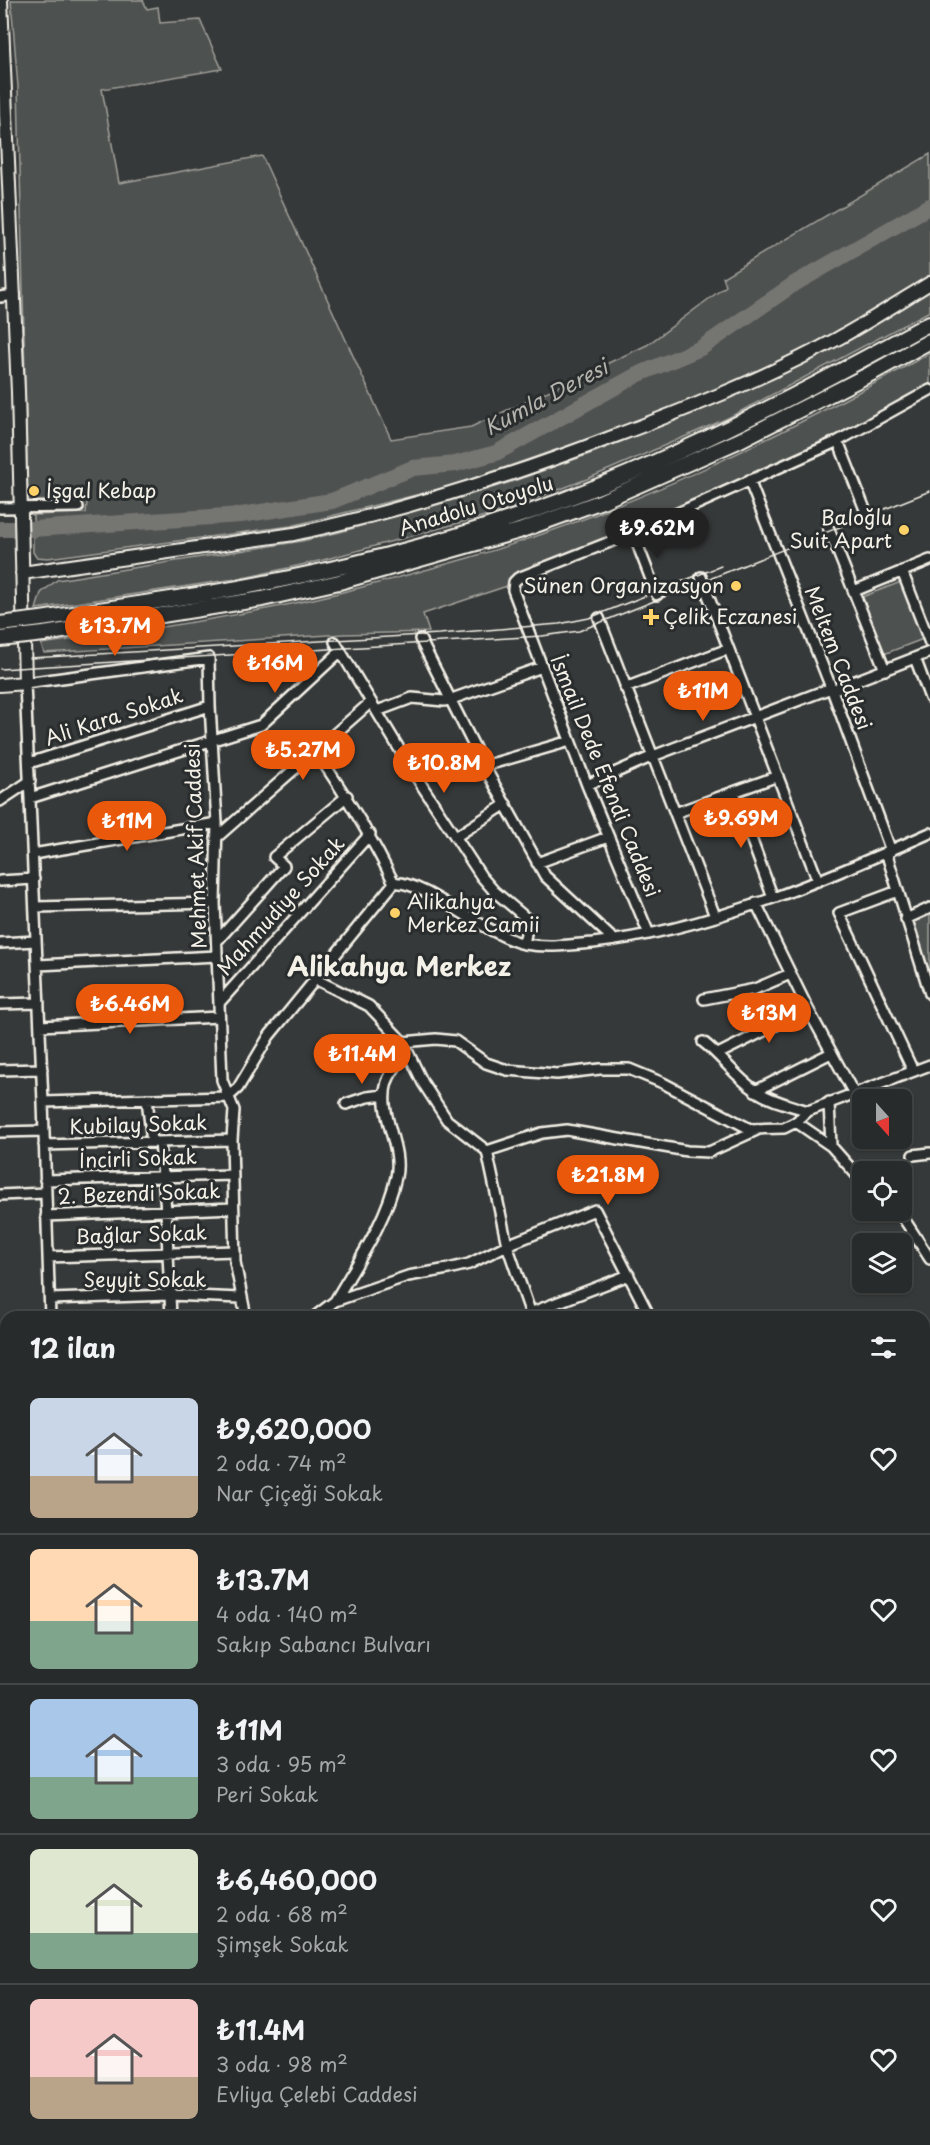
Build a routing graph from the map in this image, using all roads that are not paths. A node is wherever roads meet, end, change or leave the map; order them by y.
1 (1, 0) edge
2 (3, 93) edge
3 (930, 283) edge
4 (15, 295) junction
5 (0, 297) edge
6 (930, 322) edge
7 (930, 341) edge
8 (930, 390) edge
9 (838, 441) junction
10 (749, 480) junction
11 (78, 507) dead end
12 (0, 508) edge
13 (22, 512) junction
14 (866, 512) dead end
15 (828, 527) dead end
16 (633, 533) junction
17 (930, 561) edge
18 (902, 571) junction
19 (22, 573) junction
20 (701, 577) dead end
21 (854, 591) junction
22 (657, 595) dead end
23 (599, 618) dead end
24 (0, 624) edge
25 (0, 639) edge
26 (420, 639) dead end
27 (930, 643) edge
28 (728, 649) junction
29 (930, 652) edge
30 (915, 658) junction
31 (542, 667) junction
32 (885, 670) junction
33 (25, 683) junction
34 (0, 685) edge
35 (625, 688) junction
36 (831, 689) junction
37 (930, 698) edge
38 (449, 700) junction
39 (372, 702) junction
40 (210, 706) junction
41 (377, 711) junction
42 (755, 717) junction
43 (570, 741) junction
44 (212, 742) junction
45 (316, 752) junction
46 (653, 756) junction
47 (29, 763) junction
48 (484, 766) junction
49 (778, 776) junction
50 (30, 781) junction
51 (587, 785) junction
52 (734, 792) junction
53 (347, 796) junction
54 (30, 798) junction
55 (0, 801) edge
56 (506, 804) junction
57 (675, 813) junction
58 (217, 824) junction
59 (930, 833) edge
60 (370, 834) junction
61 (457, 836) junction
62 (608, 837) junction
63 (216, 838) junction
64 (888, 851) junction
65 (33, 854) junction
66 (537, 863) junction
67 (34, 879) junction
68 (0, 881) edge
69 (818, 881) junction
70 (394, 883) junction
71 (898, 891) junction
72 (773, 898) junction
73 (216, 903) junction
74 (756, 903) junction
75 (35, 907) junction
76 (930, 908) edge
77 (715, 916) junction
78 (906, 919) junction
79 (649, 934) junction
80 (614, 940) junction
81 (36, 941) junction
82 (217, 941) junction
83 (0, 943) edge
84 (524, 944) junction
85 (217, 956) junction
86 (38, 965) junction
87 (790, 974) junction
88 (317, 980) junction
89 (928, 980) edge
90 (930, 994) edge
91 (704, 999) dead end
92 (39, 1003) junction
93 (219, 1003) junction
94 (0, 1004) edge
95 (808, 1009) junction
96 (219, 1017) junction
97 (40, 1026) junction
98 (703, 1042) dead end
99 (405, 1047) junction
100 (831, 1053) junction
101 (718, 1054) junction
102 (930, 1065) edge
103 (42, 1069) junction
104 (0, 1070) edge
105 (913, 1071) junction
106 (862, 1089) edge
107 (852, 1090) edge
108 (755, 1091) junction
109 (852, 1092) edge
110 (384, 1095) junction
111 (228, 1097) junction
112 (147, 1099) junction
113 (44, 1102) junction
114 (829, 1102) junction
115 (346, 1104) dead end
116 (808, 1111) junction
117 (796, 1122) junction
118 (757, 1130) junction
119 (44, 1131) junction
120 (0, 1132) edge
121 (232, 1140) junction
122 (156, 1142) junction
123 (44, 1145) junction
124 (831, 1146) junction
125 (487, 1151) junction
126 (930, 1153) edge
127 (913, 1155) dead end
128 (852, 1170) edge
129 (233, 1175) junction
130 (162, 1176) junction
131 (45, 1180) junction
132 (45, 1193) junction
133 (0, 1195) edge
134 (233, 1208) junction
135 (166, 1210) junction
136 (46, 1216) junction
137 (905, 1221) edge
138 (925, 1240) edge
139 (507, 1245) junction
140 (235, 1251) junction
141 (167, 1252) junction
142 (48, 1257) junction
143 (930, 1259) edge
144 (629, 1275) junction
145 (169, 1295) junction
146 (241, 1298) junction
147 (50, 1299) junction
148 (335, 1301) junction
149 (50, 1311) edge
150 (170, 1311) edge
151 (244, 1311) edge
152 (322, 1311) edge
153 (530, 1311) edge
154 (541, 1311) edge
155 (648, 1311) edge

1 - 2 main road
2 - 4 main road
3 - 19 main road
4 - 5 street
4 - 13 main road
6 - 24 highway, Anadolu Otoyolu, bridge
7 - 25 highway, Anadolu Otoyolu, bridge
8 - 9 street, İsmail Dede Efendi Caddesi
9 - 10 street, İsmail Dede Efendi Caddesi
9 - 14 street
10 - 16 street, İsmail Dede Efendi Caddesi
10 - 36 street, Meltem Caddesi
11 - 13 street
12 - 13 street
13 - 19 main road
15 - 21 street
16 - 22 street
16 - 31 street, İsmail Dede Efendi Caddesi
17 - 18 street
18 - 21 street
18 - 27 street
19 - 33 main road
20 - 28 street
21 - 32 street
23 - 35 street
26 - 38 street
28 - 35 street
28 - 42 street
29 - 30 street
30 - 32 street
30 - 37 street
31 - 38 street
31 - 43 street, İsmail Dede Efendi Caddesi
32 - 36 street
33 - 34 main road
33 - 40 street, Mehmet Akif Caddesi
33 - 47 street
35 - 46 street
36 - 42 street
36 - 64 street, Meltem Caddesi
38 - 41 street
38 - 48 street
39 - 41 street
39 - 44 street
39 - 45 street
40 - 44 street, Mehmet Akif Caddesi
40 - 47 street, Ali Kara Sokak
41 - 61 street
42 - 46 street
42 - 49 street
43 - 48 street
43 - 51 street, İsmail Dede Efendi Caddesi
44 - 54 street
44 - 58 street, Mehmet Akif Caddesi
45 - 53 street
45 - 63 street
46 - 51 street
46 - 57 street
47 - 50 street
48 - 56 street
49 - 52 street
49 - 69 street
50 - 54 street
50 - 55 street
51 - 62 street, İsmail Dede Efendi Caddesi
52 - 57 street
52 - 72 street
53 - 60 street
53 - 82 street
54 - 65 street
56 - 61 street
56 - 66 street
57 - 77 street
58 - 63 street, Mehmet Akif Caddesi
58 - 65 street
59 - 64 street
60 - 70 street
60 - 93 street, Mahmudiye Sokak
61 - 84 street
62 - 66 street
62 - 79 street, İsmail Dede Efendi Caddesi
63 - 73 street, Mehmet Akif Caddesi
64 - 69 street
64 - 71 street, Meltem Caddesi
65 - 67 street
66 - 80 street
67 - 68 street
67 - 75 street
69 - 72 street
70 - 84 street
70 - 88 street
71 - 78 street, Meltem Caddesi
71 - 105 street
72 - 74 street
73 - 75 street
73 - 82 street, Mehmet Akif Caddesi
74 - 77 street
74 - 87 street
75 - 81 street
76 - 78 street
77 - 79 street
78 - 89 street, Meltem Caddesi
79 - 80 street
80 - 84 street
81 - 83 street
81 - 86 street
82 - 85 street, Mehmet Akif Caddesi
85 - 86 street
85 - 93 street, Mehmet Akif Caddesi
86 - 92 street
87 - 91 street
87 - 95 street
88 - 99 street
88 - 111 street
89 - 90 street, Meltem Caddesi
92 - 94 street
92 - 97 street
93 - 96 street, Mehmet Akif Caddesi
95 - 100 street
95 - 101 street
96 - 97 street
96 - 111 street, Mehmet Akif Caddesi
97 - 103 street
98 - 101 street
99 - 110 street
99 - 118 street
99 - 125 street
100 - 107 street
100 - 108 street
101 - 108 street
102 - 105 street
103 - 104 street
103 - 113 street
105 - 106 street
108 - 116 street
109 - 114 street
110 - 115 street
110 - 148 street
111 - 112 street
111 - 121 street, Mehmet Akif Caddesi
112 - 113 street
112 - 122 street
113 - 119 street
114 - 116 street
114 - 124 street
116 - 117 street
117 - 118 street
117 - 124 street
118 - 125 street
119 - 120 street
119 - 123 street
121 - 122 street, Kubilay Sokak
121 - 129 street, Mehmet Akif Caddesi
122 - 123 street, Kubilay Sokak
122 - 130 street
123 - 131 street
124 - 128 street
125 - 139 street
126 - 127 street
129 - 130 street, İncirli Sokak
129 - 134 street, Mehmet Akif Caddesi
130 - 131 street, İncirli Sokak
130 - 135 street
131 - 132 street
132 - 133 street
132 - 136 street
134 - 135 street, 2. Bezendi Sokak
134 - 140 street, Mehmet Akif Caddesi
135 - 136 street, 2. Bezendi Sokak
135 - 141 street
136 - 142 street
137 - 138 street
138 - 143 street
139 - 144 street
139 - 148 street
139 - 153 street
140 - 141 street, Bağlar Sokak
140 - 146 street, Mehmet Akif Caddesi
141 - 142 street, Bağlar Sokak
141 - 145 street
142 - 147 street
144 - 154 street
144 - 155 street
145 - 146 street, Seyyit Sokak
145 - 147 street, Seyyit Sokak
145 - 150 street
146 - 151 street, Mehmet Akif Caddesi
147 - 149 street
148 - 152 street

